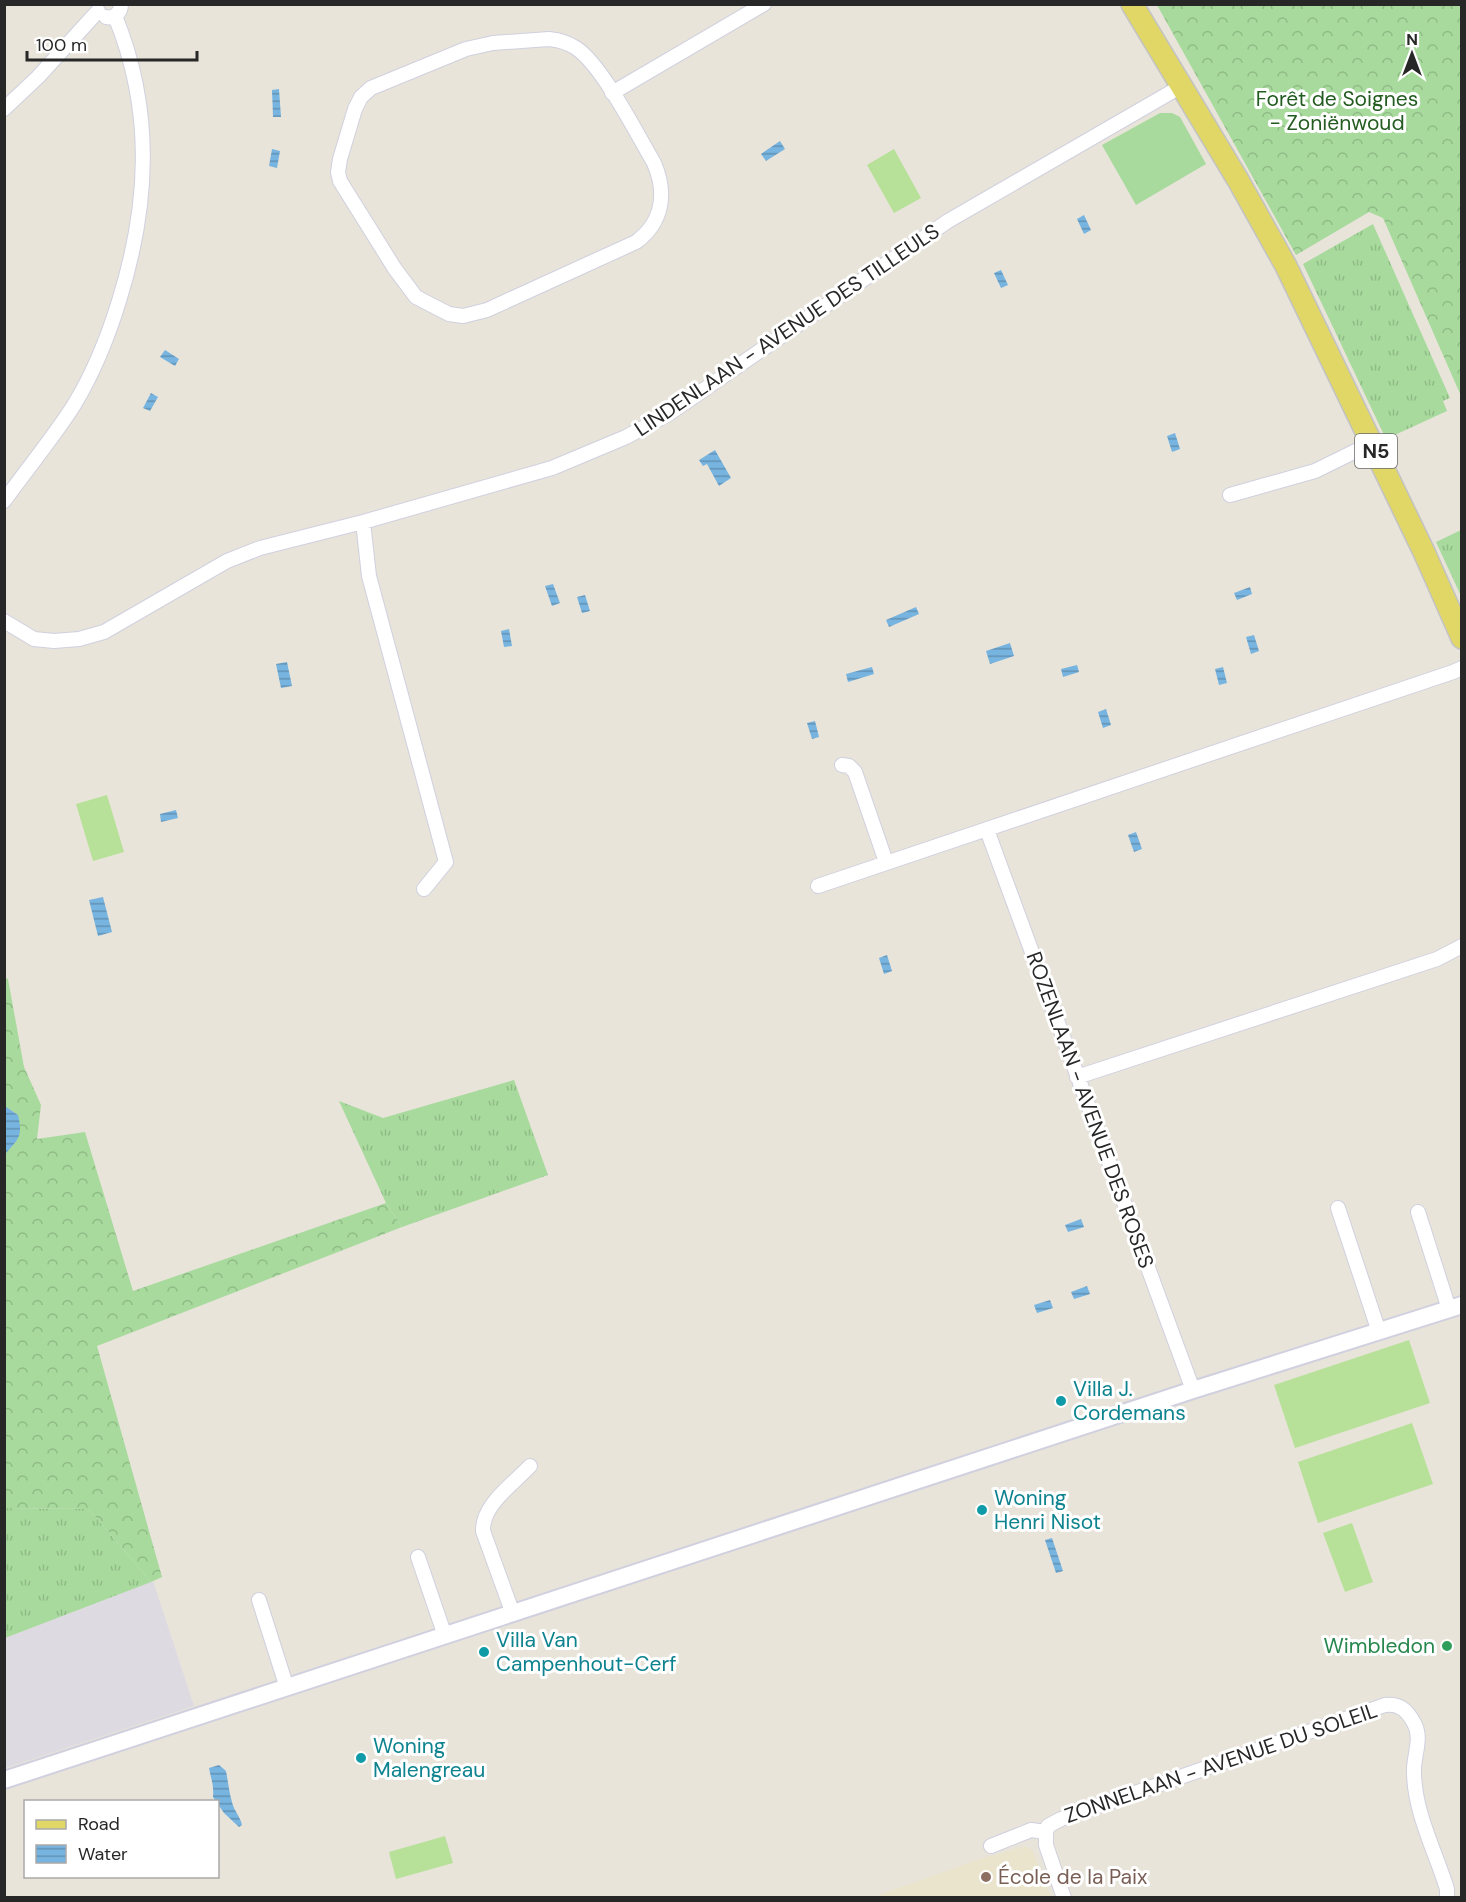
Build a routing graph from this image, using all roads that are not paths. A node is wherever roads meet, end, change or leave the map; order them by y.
1 (764, 4) edge
2 (1132, 4) edge
3 (97, 8) edge
4 (118, 10) edge
5 (1180, 87) junction
6 (612, 93) junction
7 (4, 109) edge
8 (1372, 443) junction
9 (1230, 495) dead end
10 (4, 501) edge
11 (363, 522) junction
12 (4, 621) edge
13 (1461, 638) edge
14 (1461, 668) edge
15 (842, 765) dead end
16 (987, 830) junction
17 (886, 862) junction
18 (818, 886) dead end
19 (424, 889) dead end
20 (1461, 946) edge
21 (1077, 1077) junction
22 (1338, 1208) dead end
23 (1418, 1212) dead end
24 (1455, 1307) edge
25 (1379, 1332) junction
26 (1193, 1390) junction
27 (530, 1466) dead end
28 (418, 1557) dead end
29 (259, 1600) dead end
30 (513, 1614) junction
31 (445, 1636) junction
32 (287, 1688) junction
33 (4, 1780) edge
34 (1046, 1832) junction
35 (991, 1846) dead end
36 (1064, 1898) edge
37 (1447, 1898) edge

1 - 6 street
2 - 5 main road, N5
3 - 4 street
3 - 7 street
4 - 10 street
5 - 8 main road, N5
5 - 11 street, LINDENLAAN - AVENUE DES TILLEULS
6 - 6 street
8 - 9 street
8 - 13 main road, N5
11 - 12 street, LINDENLAAN - AVENUE DES TILLEULS
11 - 19 street
14 - 16 street
15 - 17 street
16 - 17 street
16 - 21 street, ROZENLAAN - AVENUE DES ROSES
17 - 18 street
20 - 21 street
21 - 26 street, ROZENLAAN - AVENUE DES ROSES
22 - 25 street
23 - 24 street
24 - 25 street
25 - 26 street
26 - 30 street
27 - 30 street
28 - 31 street
29 - 32 street
30 - 31 street
31 - 32 street
32 - 33 street
34 - 35 street, ZONNELAAN - AVENUE DU SOLEIL
34 - 36 street
34 - 37 street, ZONNELAAN - AVENUE DU SOLEIL

